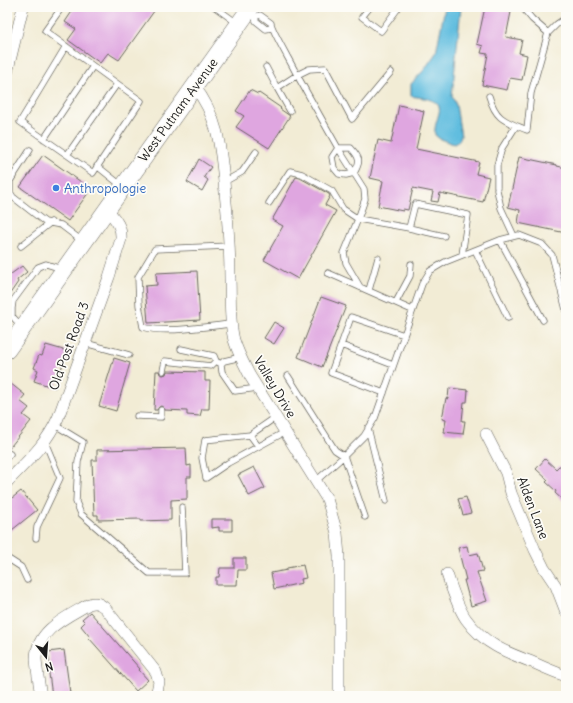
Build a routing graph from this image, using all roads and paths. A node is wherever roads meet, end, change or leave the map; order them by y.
1 (23, 7) edge
2 (62, 7) edge
3 (216, 7) edge
4 (370, 7) edge
5 (399, 7) edge
6 (522, 7) edge
7 (249, 15) edge
8 (566, 18) edge
9 (548, 33) junction
10 (66, 46) junction
11 (93, 66) junction
12 (266, 66) dead end
13 (391, 72) dead end
14 (7, 73) edge
15 (297, 75) junction
16 (117, 84) junction
17 (194, 86) junction
18 (276, 88) junction
19 (488, 96) dead end
20 (290, 111) dead end
21 (516, 126) junction
22 (44, 139) junction
23 (338, 148) junction
24 (30, 150) dead end
25 (256, 152) dead end
26 (67, 155) junction
27 (97, 166) junction
28 (354, 173) junction
29 (224, 182) junction
30 (123, 187) junction
31 (269, 204) dead end
32 (107, 209) junction
33 (358, 219) junction
34 (51, 222) junction
35 (409, 228) junction
36 (516, 235) junction
37 (444, 236) dead end
38 (500, 240) junction
39 (83, 242) junction
40 (21, 246) dead end
41 (229, 246) junction
42 (475, 250) junction
43 (462, 255) junction
44 (378, 258) dead end
45 (411, 264) dead end
46 (64, 270) junction
47 (328, 272) dead end
48 (360, 287) junction
49 (369, 290) junction
50 (396, 302) junction
51 (412, 310) junction
52 (566, 310) edge
53 (508, 318) dead end
54 (543, 320) dead end
55 (232, 324) junction
56 (23, 328) junction
57 (404, 335) junction
58 (85, 342) junction
59 (341, 345) junction
60 (181, 349) dead end
61 (7, 350) edge
62 (129, 355) dead end
63 (241, 357) junction
64 (218, 362) junction
65 (393, 365) junction
66 (163, 371) dead end
67 (288, 376) dead end
68 (258, 388) junction
69 (384, 393) junction
70 (161, 410) dead end
71 (137, 416) dead end
72 (276, 417) junction
73 (55, 425) junction
74 (368, 428) junction
75 (285, 432) junction
76 (486, 434) dead end
77 (250, 435) junction
78 (45, 442) junction
79 (258, 446) junction
80 (344, 456) junction
81 (317, 480) junction
82 (7, 482) edge
83 (386, 501) dead end
84 (182, 507) dead end
85 (365, 517) dead end
86 (36, 538) dead end
87 (7, 558) edge
88 (447, 574) dead end
89 (27, 580) dead end
90 (566, 612) edge
91 (566, 676) edge
92 (41, 696) edge
93 (156, 696) edge
94 (339, 696) edge

1 - 14 street
2 - 10 lane
3 - 7 lane
4 - 5 lane
6 - 9 lane
7 - 15 lane
7 - 17 main road, West Putnam Avenue
8 - 9 lane
9 - 21 lane
10 - 11 lane
10 - 22 lane
11 - 16 lane
11 - 22 lane
12 - 18 lane
13 - 15 lane
15 - 18 lane
15 - 23 lane
16 - 26 lane
16 - 27 lane
17 - 29 street, Valley Drive
17 - 30 main road, West Putnam Avenue
18 - 20 lane
19 - 21 lane
21 - 36 lane
22 - 26 lane
23 - 28 lane
23 - 28 lane
23 - 28 lane
24 - 34 lane
25 - 29 lane
26 - 27 lane
27 - 30 lane
28 - 33 lane
29 - 41 street, Valley Drive
30 - 32 main road, West Putnam Avenue
31 - 33 lane
32 - 39 main road, West Putnam Avenue
32 - 58 street, Old Post Road 3
33 - 35 lane
33 - 48 lane
34 - 39 lane
34 - 40 lane
35 - 37 lane
35 - 43 lane
36 - 38 lane
36 - 52 lane
38 - 42 lane
38 - 54 lane
39 - 46 main road, West Putnam Avenue
41 - 55 street, Valley Drive
41 - 55 lane
42 - 43 lane
42 - 53 lane
43 - 51 lane
44 - 49 lane
45 - 50 lane
46 - 56 main road, West Putnam Avenue
46 - 56 lane
47 - 48 lane
48 - 49 lane
49 - 50 lane
50 - 51 lane
51 - 57 lane
55 - 63 street, Valley Drive
56 - 61 main road, West Putnam Avenue
57 - 59 lane
57 - 65 lane
58 - 62 lane
58 - 73 street, Old Post Road 3
59 - 65 lane
59 - 69 lane
60 - 64 lane
63 - 64 lane
63 - 68 street, Valley Drive
64 - 66 lane
64 - 68 lane
65 - 69 lane
67 - 80 lane
68 - 72 street, Valley Drive
69 - 74 lane
70 - 71 lane
72 - 75 street, Valley Drive
72 - 77 lane
73 - 78 street, Old Post Road 3
73 - 84 lane
74 - 80 lane
74 - 83 lane
75 - 79 lane
75 - 81 street, Valley Drive
76 - 90 street, Alden Lane
77 - 79 lane
77 - 79 lane
78 - 82 street, Old Post Road 3
78 - 86 lane
80 - 81 lane
80 - 85 lane
81 - 94 street, Valley Drive
87 - 89 lane
88 - 91 street
92 - 93 street

